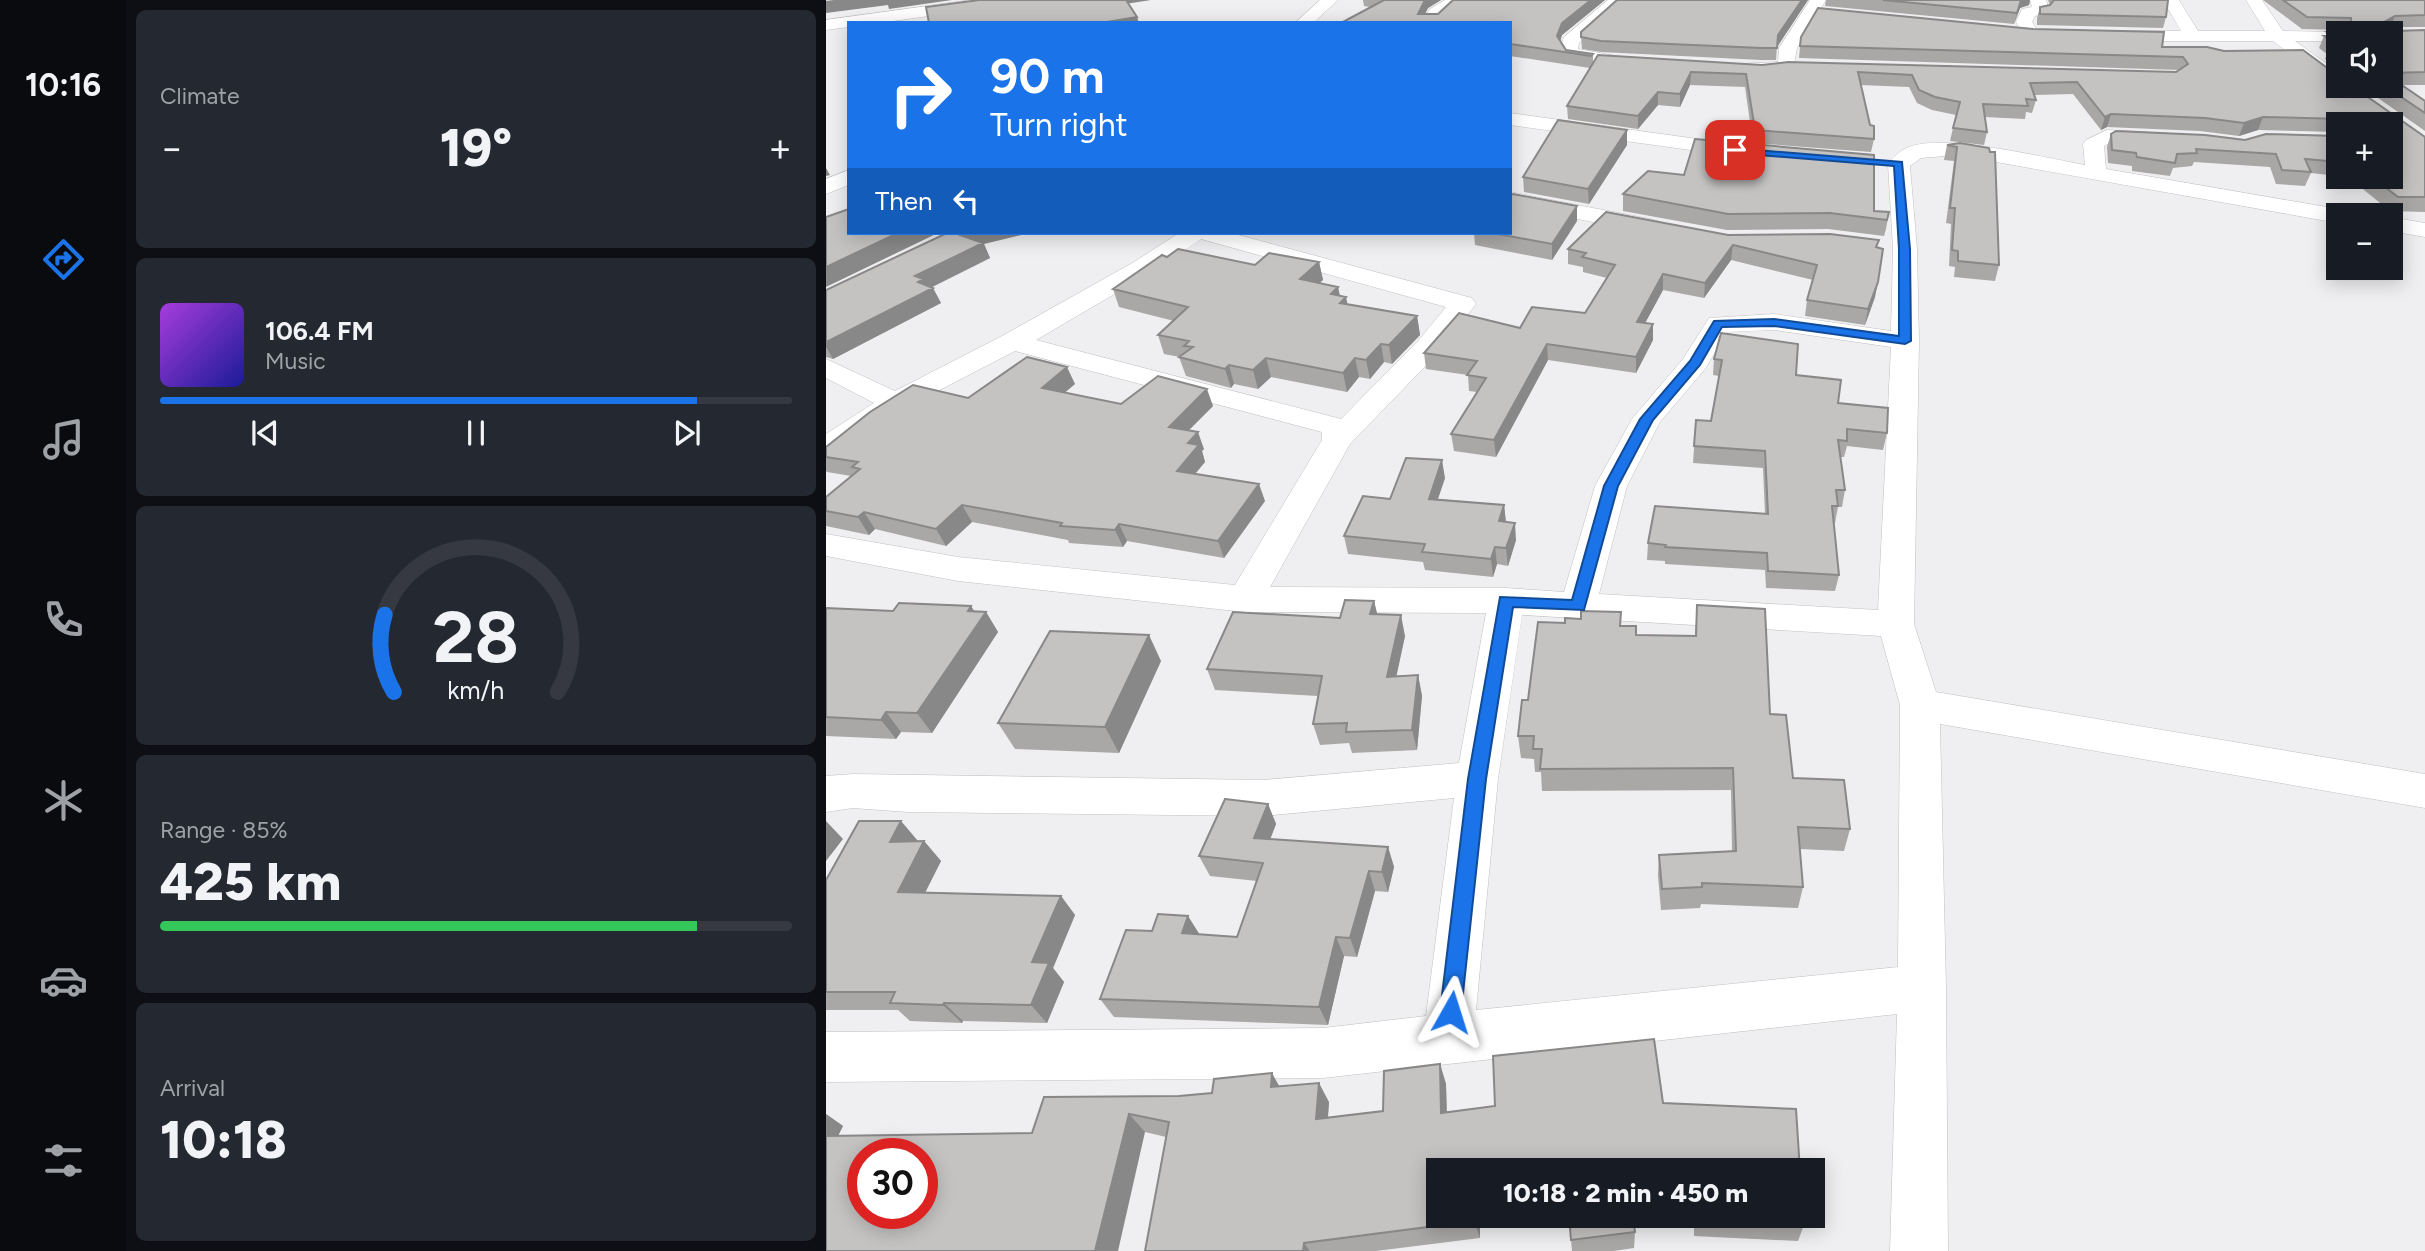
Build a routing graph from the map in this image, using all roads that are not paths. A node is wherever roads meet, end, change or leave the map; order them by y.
1 (1007, 0) edge
2 (1329, 0) edge
3 (1456, 0) edge
4 (1618, 0) edge
5 (2038, 0) edge
6 (2171, 0) edge
7 (2254, 0) edge
8 (1816, 5) edge
9 (855, 21) edge
10 (1305, 21) edge
11 (1430, 21) edge
12 (847, 22) edge
13 (826, 25) edge
14 (2005, 32) edge
15 (2092, 36) edge
16 (2326, 36) edge
17 (2193, 37) junction
18 (2278, 37) junction
19 (1639, 62) edge
20 (1727, 67) edge
21 (2326, 72) edge
22 (1512, 119) edge
23 (2187, 140) edge
24 (1762, 153) edge
25 (2093, 174) junction
26 (847, 178) edge
27 (826, 187) edge
28 (1512, 199) edge
29 (2326, 214) edge
30 (2403, 226) edge
31 (1669, 230) edge
32 (2425, 230) edge
33 (1192, 235) edge
34 (1212, 235) edge
35 (1905, 341) junction
36 (1012, 342) junction
37 (826, 367) edge
38 (895, 402) junction
39 (1337, 440) junction
40 (826, 448) edge
41 (829, 549) edge
42 (1245, 600) junction
43 (1506, 601) junction
44 (1578, 606) junction
45 (1896, 624) junction
46 (1920, 705) junction
47 (1477, 779) junction
48 (2425, 790) edge
49 (826, 794) edge
50 (1922, 988) junction
51 (1448, 1038) junction
52 (826, 1057) edge
53 (1919, 1251) edge

1 - 9 street
2 - 10 street
3 - 11 street
4 - 19 street
5 - 14 street
6 - 17 street
7 - 18 street
8 - 20 street
12 - 13 street
15 - 17 street
16 - 18 street
17 - 18 street
18 - 21 street
22 - 24 street
23 - 25 street
25 - 29 street
25 - 35 street
26 - 27 street
28 - 31 street
30 - 32 street
33 - 36 street
34 - 39 street
35 - 44 street
35 - 45 street
36 - 38 street
36 - 39 street
37 - 38 street
38 - 40 street
39 - 42 street
41 - 42 street
42 - 43 street
43 - 44 street
43 - 47 street
44 - 45 street
45 - 46 street
46 - 48 street
46 - 50 street
47 - 49 street
47 - 51 street
50 - 51 street
50 - 53 street
51 - 52 street

